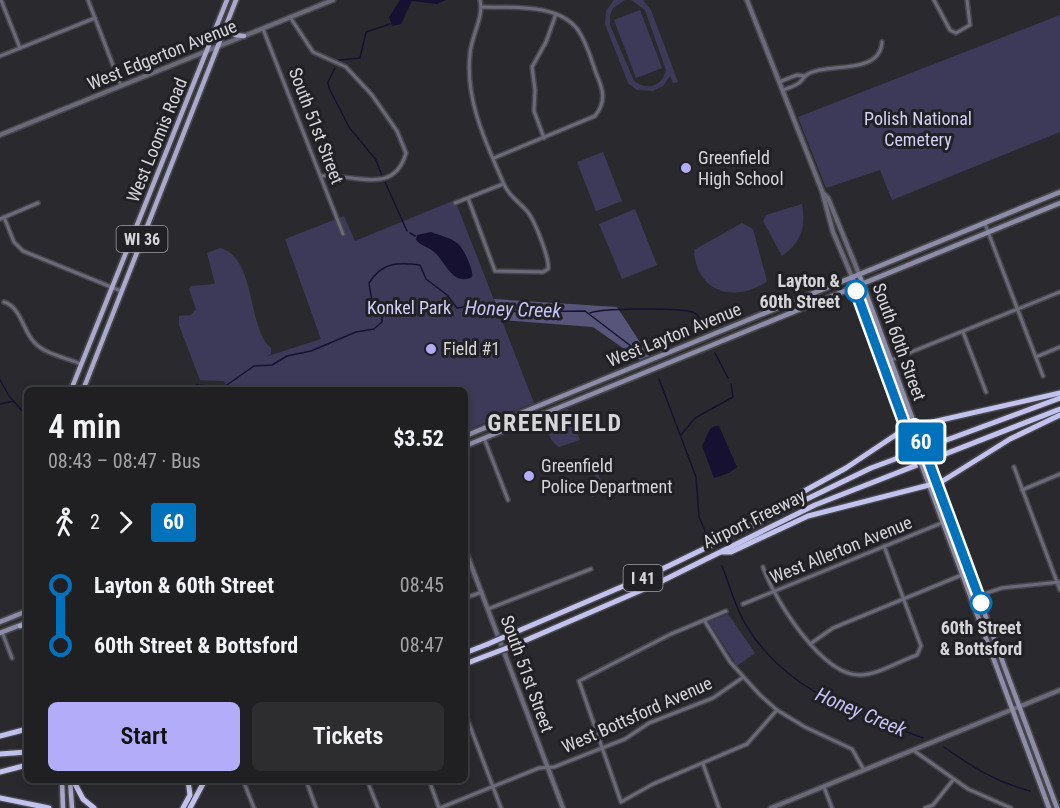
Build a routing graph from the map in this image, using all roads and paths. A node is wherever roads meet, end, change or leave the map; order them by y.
1 (1, 0) edge
2 (88, 0) edge
3 (227, 0) edge
4 (236, 0) edge
5 (333, 0) edge
6 (480, 0) edge
7 (747, 0) edge
8 (934, 0) edge
9 (968, 0) edge
10 (482, 7) junction
11 (556, 14) junction
12 (290, 17) junction
13 (95, 18) junction
14 (220, 20) junction
15 (227, 25) junction
16 (263, 28) junction
17 (244, 36) junction
18 (882, 42) dead end
19 (220, 46) junction
20 (20, 48) junction
21 (208, 51) junction
22 (0, 56) edge
23 (199, 73) junction
24 (804, 76) junction
25 (207, 77) junction
26 (780, 82) junction
27 (121, 86) junction
28 (783, 90) junction
29 (0, 135) edge
30 (544, 138) junction
31 (494, 158) junction
32 (161, 167) junction
33 (170, 171) junction
34 (321, 176) junction
35 (503, 184) junction
36 (822, 192) junction
37 (1060, 192) edge
38 (468, 198) junction
39 (38, 203) dead end
40 (455, 203) dead end
41 (1060, 203) edge
42 (2, 218) edge
43 (985, 224) junction
44 (988, 232) junction
45 (344, 234) dead end
46 (848, 246) junction
47 (840, 249) junction
48 (859, 274) junction
49 (852, 277) junction
50 (863, 283) junction
51 (855, 287) junction
52 (112, 288) junction
53 (121, 291) junction
54 (1060, 292) edge
55 (4, 302) dead end
56 (1018, 310) junction
57 (876, 319) junction
58 (867, 322) junction
59 (963, 332) junction
60 (1060, 347) edge
61 (1036, 357) junction
62 (891, 360) junction
63 (883, 363) junction
64 (81, 364) junction
65 (1043, 376) dead end
66 (72, 387) edge
67 (84, 387) edge
68 (986, 392) dead end
69 (1060, 393) edge
70 (1060, 398) edge
71 (1060, 409) edge
72 (1060, 416) edge
73 (915, 425) junction
74 (906, 428) junction
75 (468, 435) edge
76 (484, 438) junction
77 (468, 445) edge
78 (1014, 466) dead end
79 (1060, 474) edge
80 (937, 484) junction
81 (930, 486) junction
82 (1022, 490) junction
83 (508, 500) dead end
84 (772, 514) junction
85 (950, 520) junction
86 (944, 523) junction
87 (884, 546) junction
88 (720, 552) junction
89 (468, 557) edge
90 (763, 567) dead end
91 (591, 569) dead end
92 (970, 572) junction
93 (962, 575) junction
94 (1059, 583) edge
95 (1060, 590) edge
96 (482, 592) junction
97 (773, 592) junction
98 (978, 594) junction
99 (468, 597) edge
100 (970, 598) junction
101 (904, 599) junction
102 (742, 604) dead end
103 (488, 609) junction
104 (726, 611) dead end
105 (24, 612) edge
106 (704, 620) junction
107 (0, 622) edge
108 (24, 625) edge
109 (1, 633) edge
110 (810, 644) junction
111 (468, 652) edge
112 (12, 658) dead end
113 (468, 663) edge
114 (742, 678) junction
115 (1060, 690) edge
116 (1020, 707) junction
117 (777, 710) junction
118 (1012, 710) junction
119 (468, 721) edge
120 (24, 730) edge
121 (1021, 733) junction
122 (0, 736) edge
123 (1033, 742) junction
124 (602, 749) junction
125 (913, 750) junction
126 (24, 752) edge
127 (0, 754) edge
128 (703, 764) junction
129 (24, 766) edge
130 (548, 768) junction
131 (864, 770) junction
132 (0, 772) edge
133 (953, 780) junction
134 (62, 783) edge
135 (72, 783) edge
136 (74, 783) edge
137 (188, 783) edge
138 (203, 783) edge
139 (244, 783) edge
140 (307, 783) edge
141 (368, 783) edge
142 (430, 783) edge
143 (493, 787) junction
144 (824, 787) junction
145 (0, 798) edge
146 (934, 806) edge
147 (49, 808) edge
148 (63, 808) edge
149 (72, 808) edge
150 (94, 808) edge
151 (183, 808) edge
152 (190, 808) edge
153 (254, 808) edge
154 (316, 808) edge
155 (378, 808) edge
156 (440, 808) edge
157 (501, 808) edge
158 (563, 808) edge
159 (719, 808) edge
160 (771, 808) edge
161 (832, 808) edge
162 (925, 808) edge
163 (1011, 808) edge
164 (1049, 808) edge
165 (1057, 808) edge

1 - 20 street
2 - 13 street
3 - 14 main road, West Loomis Road / WI 36
4 - 15 main road, West Loomis Road / WI 36
5 - 12 street, West Edgerton Avenue
6 - 10 street
7 - 26 street, South 60th Street
8 - 9 street
10 - 11 street
10 - 31 street
11 - 30 street
11 - 30 street
12 - 16 street, West Edgerton Avenue
12 - 34 street
13 - 20 street
13 - 27 street
14 - 15 main road
14 - 21 main road, West Loomis Road / WI 36
15 - 17 main road
15 - 19 main road, West Loomis Road / WI 36
16 - 17 street, West Edgerton Avenue
16 - 34 street, South 51st Street
17 - 19 street, West Edgerton Avenue
18 - 24 street
19 - 21 street, West Edgerton Avenue
19 - 25 main road, West Loomis Road / WI 36
20 - 22 street
21 - 23 main road, West Loomis Road / WI 36
21 - 27 street, West Edgerton Avenue
23 - 25 main road
23 - 32 main road, West Loomis Road / WI 36
24 - 26 street
24 - 28 street
25 - 33 main road, West Loomis Road / WI 36
26 - 28 street, South 60th Street
27 - 29 street, West Edgerton Avenue
28 - 36 street, South 60th Street
30 - 31 street
31 - 35 street
32 - 33 main road
32 - 52 main road, West Loomis Road / WI 36
33 - 53 main road, West Loomis Road / WI 36
34 - 45 street, South 51st Street
35 - 38 street
35 - 38 street
36 - 46 street, South 60th Street
36 - 47 street, South 60th Street
37 - 43 main road, West Layton Avenue
38 - 40 street
39 - 42 street
41 - 44 main road, West Layton Avenue
42 - 52 street
43 - 44 street
43 - 48 main road, West Layton Avenue
44 - 50 main road, West Layton Avenue
44 - 56 street
46 - 47 street
46 - 48 street, South 60th Street
47 - 49 street, South 60th Street
48 - 49 main road, West Layton Avenue
48 - 50 main road, South 60th Street
49 - 51 main road, South 60th Street
49 - 75 main road, West Layton Avenue
50 - 51 main road, West Layton Avenue
50 - 57 main road, South 60th Street
51 - 58 main road, South 60th Street
51 - 76 main road, West Layton Avenue
52 - 53 street
52 - 64 main road, West Loomis Road / WI 36
53 - 67 main road, West Loomis Road / WI 36
54 - 56 street
55 - 64 street
56 - 59 street
56 - 61 street
57 - 58 main road
57 - 62 main road, South 60th Street
58 - 63 main road, South 60th Street
59 - 62 street
59 - 68 street
60 - 61 street
61 - 65 street
62 - 63 street
62 - 73 main road, South 60th Street
63 - 74 main road, South 60th Street
64 - 66 main road, West Loomis Road / WI 36
69 - 73 highway
70 - 84 highway, Airport Freeway / I 41
71 - 88 highway, Airport Freeway / I 41
72 - 80 highway
73 - 74 highway
73 - 80 main road, South 60th Street, bridge
74 - 81 main road, South 60th Street, bridge
74 - 84 highway
76 - 77 main road, West Layton Avenue
76 - 83 street
78 - 82 street
79 - 82 street
80 - 81 highway
80 - 85 main road, South 60th Street
81 - 86 main road, South 60th Street
81 - 88 highway
82 - 94 street
84 - 111 highway, Airport Freeway / I 41, bridge
85 - 86 street, West Allerton Avenue
85 - 92 main road, South 60th Street
86 - 87 street, West Allerton Avenue
86 - 93 main road, South 60th Street
87 - 97 street, West Allerton Avenue
87 - 101 street
88 - 113 highway, Airport Freeway / I 41, bridge
89 - 96 street, South 51st Street
90 - 97 street
91 - 103 street
92 - 93 street
92 - 98 main road, South 60th Street
93 - 100 main road, South 60th Street
93 - 101 street
94 - 95 street
94 - 98 street
96 - 99 street
96 - 103 street, South 51st Street
97 - 102 street, West Allerton Avenue
97 - 110 street
98 - 100 street
98 - 116 main road, South 60th Street
100 - 118 main road, South 60th Street
101 - 110 street
101 - 110 street
103 - 130 street, South 51st Street
104 - 106 street
105 - 107 main road
106 - 114 street
106 - 124 street
108 - 109 main road
109 - 112 street
114 - 117 street
114 - 124 street, West Bottsford Avenue
115 - 116 street
116 - 118 street
116 - 123 main road, South 60th Street
117 - 128 street
117 - 131 street
118 - 121 main road, South 60th Street
118 - 125 street
119 - 143 street
120 - 122 highway
121 - 123 main road
121 - 164 main road, South 60th Street
123 - 165 main road, South 60th Street
124 - 128 street
124 - 130 street, West Bottsford Avenue
125 - 131 street
125 - 133 street
126 - 127 highway
128 - 159 street
129 - 132 highway
130 - 143 street, West Bottsford Avenue
130 - 158 street, South 51st Street
131 - 144 street
133 - 146 street
133 - 163 street
134 - 148 main road
135 - 149 main road
136 - 150 highway
137 - 151 highway
138 - 152 highway
139 - 153 street
140 - 154 street
141 - 155 street
142 - 156 street
143 - 156 street, West Bottsford Avenue
143 - 157 street
144 - 160 street
144 - 161 street
145 - 147 highway
146 - 162 street

